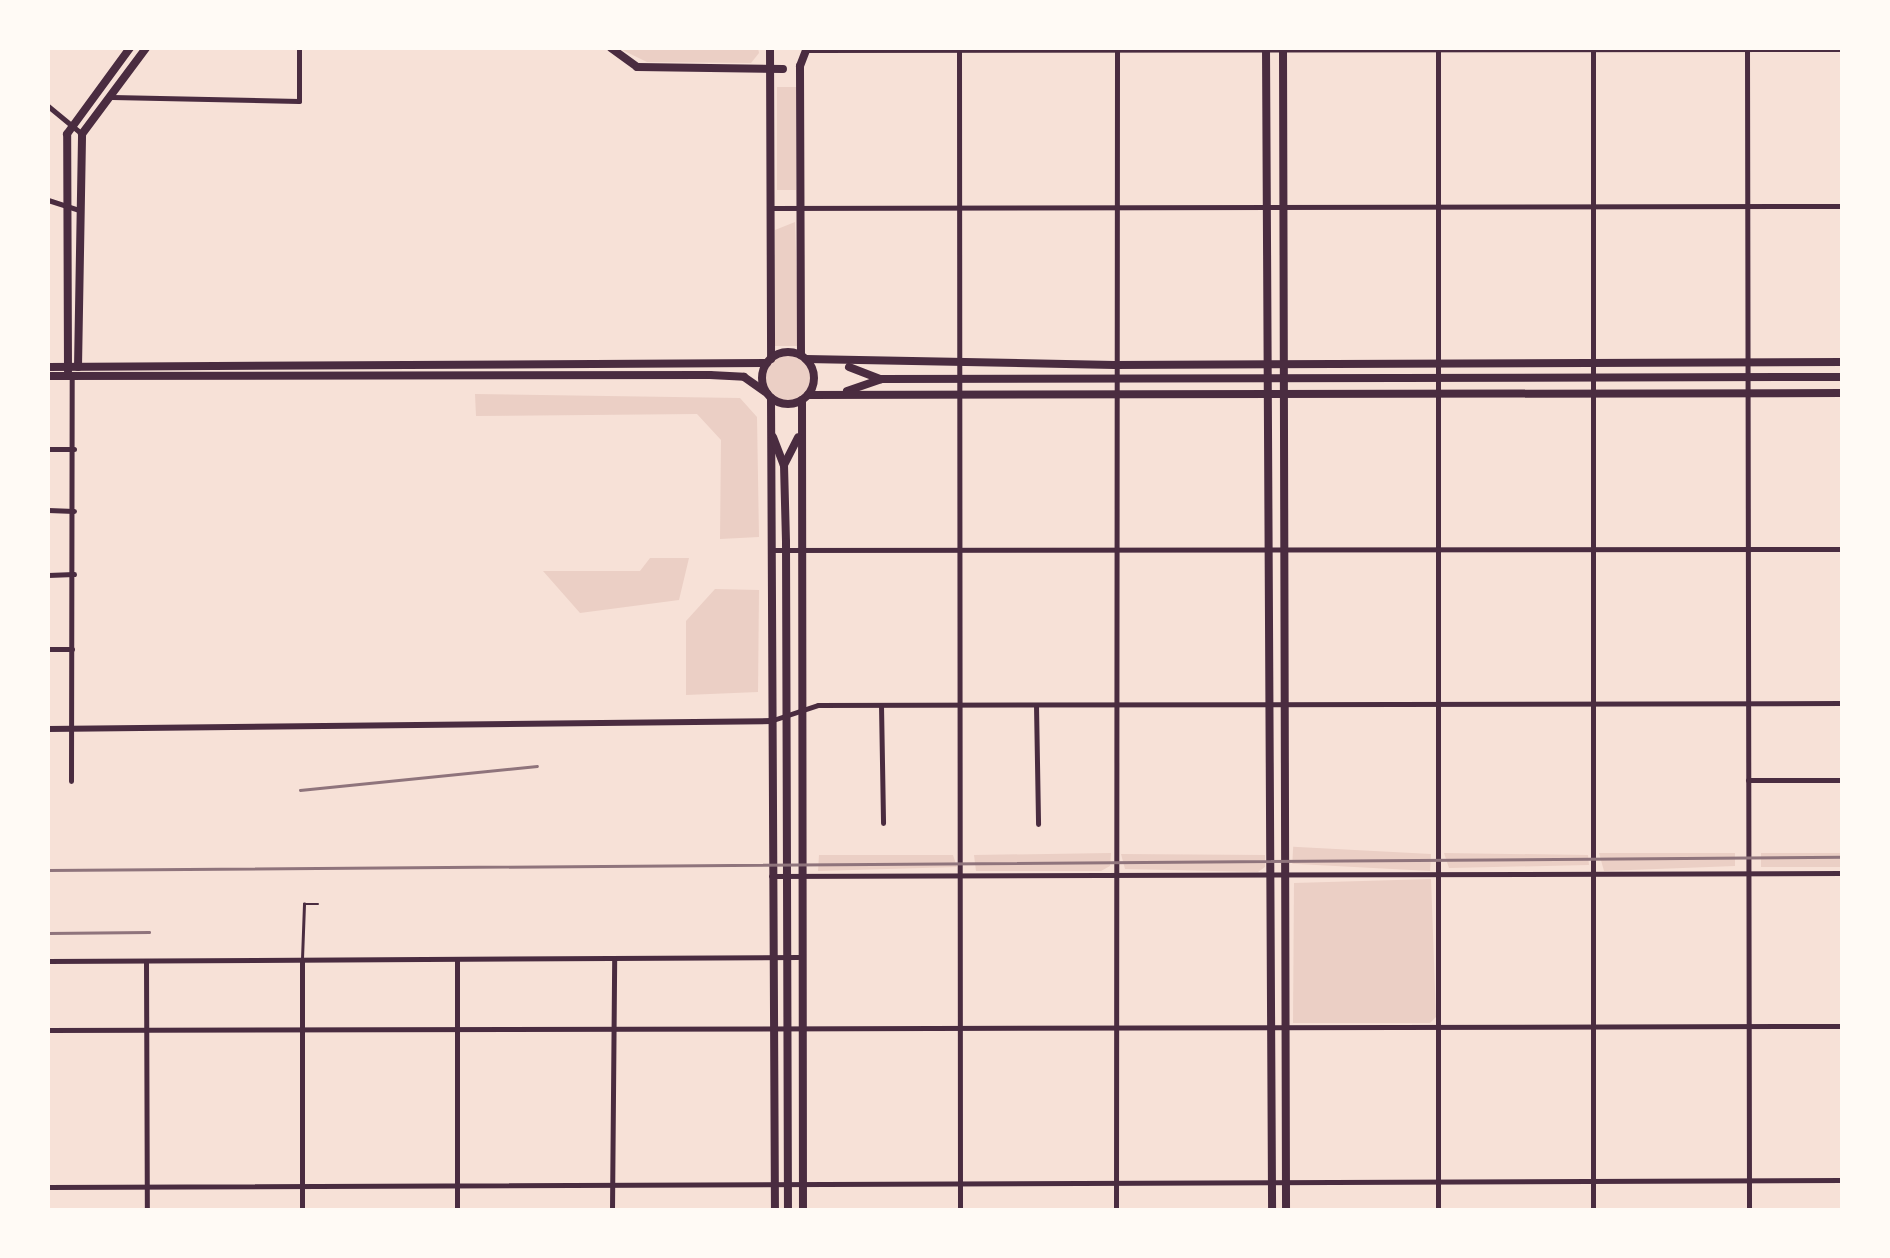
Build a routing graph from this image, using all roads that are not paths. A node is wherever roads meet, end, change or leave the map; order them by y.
1 (130, 48) edge
2 (146, 48) edge
3 (298, 48) edge
4 (611, 48) edge
5 (1747, 48) edge
6 (808, 49) edge
7 (1117, 49) edge
8 (1266, 49) edge
9 (1283, 49) edge
10 (1593, 49) edge
11 (1842, 49) edge
12 (959, 50) edge
13 (1438, 50) edge
14 (770, 52) edge
15 (800, 66) junction
16 (771, 68) junction
17 (782, 68) junction
18 (111, 73) junction
19 (121, 80) junction
20 (109, 96) junction
21 (48, 106) edge
22 (70, 126) junction
23 (82, 134) junction
24 (48, 200) edge
25 (1437, 206) junction
26 (1748, 206) junction
27 (1842, 206) edge
28 (63, 208) junction
29 (772, 208) junction
30 (1113, 208) junction
31 (1268, 208) junction
32 (1286, 208) junction
33 (1592, 208) junction
34 (806, 209) junction
35 (959, 209) junction
36 (79, 210) junction
37 (804, 357) junction
38 (1747, 360) junction
39 (769, 361) junction
40 (1268, 362) junction
41 (1284, 362) junction
42 (1592, 362) junction
43 (1842, 362) edge
44 (1437, 363) junction
45 (842, 364) junction
46 (958, 364) junction
47 (1115, 365) junction
48 (48, 367) edge
49 (65, 367) junction
50 (75, 372) junction
51 (48, 376) edge
52 (1748, 376) junction
53 (1283, 377) junction
54 (1842, 377) edge
55 (1269, 378) junction
56 (1437, 378) junction
57 (1592, 378) junction
58 (881, 379) junction
59 (959, 380) junction
60 (1114, 380) junction
61 (1268, 393) junction
62 (1283, 393) junction
63 (1748, 393) junction
64 (1842, 393) edge
65 (840, 394) junction
66 (959, 394) junction
67 (1436, 394) junction
68 (1592, 394) junction
69 (769, 396) junction
70 (1114, 396) junction
71 (805, 398) junction
72 (771, 433) junction
73 (798, 436) junction
74 (48, 449) edge
75 (74, 449) junction
76 (784, 464) junction
77 (48, 510) edge
78 (74, 510) junction
79 (1592, 548) junction
80 (1842, 549) edge
81 (771, 550) junction
82 (786, 550) junction
83 (799, 550) junction
84 (1268, 550) junction
85 (1285, 550) junction
86 (1435, 550) junction
87 (1747, 550) junction
88 (959, 552) junction
89 (1115, 552) junction
90 (48, 574) edge
91 (74, 574) junction
92 (48, 649) edge
93 (72, 649) junction
94 (1594, 702) junction
95 (1748, 703) junction
96 (1842, 703) edge
97 (881, 705) junction
98 (1036, 705) junction
99 (1116, 705) junction
100 (1270, 705) junction
101 (1283, 705) junction
102 (960, 706) junction
103 (1438, 706) junction
104 (800, 708) junction
105 (786, 714) junction
106 (771, 721) junction
107 (48, 729) edge
108 (74, 729) junction
109 (70, 780) dead end
110 (1748, 780) junction
111 (1842, 780) edge
112 (882, 823) dead end
113 (1038, 824) dead end
114 (1842, 873) edge
115 (1594, 874) junction
116 (1747, 874) junction
117 (1115, 875) junction
118 (1283, 875) junction
119 (1439, 875) junction
120 (770, 876) junction
121 (786, 876) junction
122 (798, 876) junction
123 (960, 876) junction
124 (1269, 876) junction
125 (318, 904) dead end
126 (1270, 926) junction
127 (1284, 926) junction
128 (772, 957) junction
129 (786, 957) junction
130 (798, 957) junction
131 (302, 960) junction
132 (457, 960) junction
133 (614, 960) junction
134 (48, 961) edge
135 (146, 961) junction
136 (1440, 1026) junction
137 (1592, 1026) junction
138 (1750, 1026) junction
139 (1842, 1026) edge
140 (1118, 1027) junction
141 (613, 1028) junction
142 (772, 1028) junction
143 (787, 1028) junction
144 (799, 1028) junction
145 (959, 1028) junction
146 (302, 1029) junction
147 (457, 1029) junction
148 (48, 1030) edge
149 (147, 1030) junction
150 (1271, 1031) junction
151 (1287, 1031) junction
152 (1593, 1180) junction
153 (1842, 1180) edge
154 (1748, 1181) junction
155 (1272, 1182) junction
156 (1286, 1182) junction
157 (960, 1183) junction
158 (1438, 1183) junction
159 (612, 1184) junction
160 (774, 1184) junction
161 (788, 1184) junction
162 (802, 1184) junction
163 (1116, 1184) junction
164 (457, 1185) junction
165 (147, 1186) junction
166 (302, 1186) junction
167 (48, 1187) edge
168 (147, 1210) edge
169 (302, 1210) edge
170 (457, 1210) edge
171 (612, 1210) edge
172 (774, 1210) edge
173 (788, 1210) edge
174 (803, 1210) edge
175 (960, 1210) edge
176 (1116, 1210) edge
177 (1272, 1210) edge
178 (1286, 1210) edge
179 (1438, 1210) edge
180 (1593, 1210) edge
181 (1749, 1210) edge

1 - 18 main road
2 - 19 main road
3 - 20 street
4 - 16 main road
5 - 10 street
5 - 11 street
5 - 26 street
6 - 12 street
6 - 15 main road
7 - 8 street
7 - 12 street
7 - 30 street
8 - 9 street
8 - 31 main road
9 - 13 street
9 - 32 main road
10 - 13 street
10 - 33 street
12 - 35 street
13 - 25 street
14 - 16 main road
14 - 17 main road
15 - 17 main road
15 - 34 main road
16 - 17 main road
16 - 29 main road
18 - 19 street
18 - 22 main road
19 - 20 main road
20 - 23 main road
21 - 22 street
22 - 23 street
22 - 28 main road
23 - 36 main road
24 - 28 street
25 - 32 street
25 - 33 street
25 - 44 street
26 - 27 street
26 - 33 street
26 - 38 street
28 - 36 street
28 - 49 main road
29 - 34 street
29 - 39 main road
30 - 31 street
30 - 35 street
30 - 47 street
31 - 32 street
31 - 40 main road
32 - 41 main road
33 - 42 street
34 - 35 street
34 - 37 main road
35 - 46 street
36 - 50 main road
37 - 39 main road
37 - 45 main road
37 - 71 main road
38 - 42 main road
38 - 43 main road
38 - 52 street
39 - 50 main road
39 - 69 main road
40 - 41 main road
40 - 47 main road
40 - 55 main road
41 - 44 main road
41 - 53 main road
42 - 44 main road
42 - 57 street
44 - 56 street
45 - 46 main road
45 - 58 main road
46 - 47 main road
46 - 59 street
47 - 60 street
48 - 49 main road
49 - 50 main road
50 - 51 main road
50 - 69 main road
50 - 75 street
52 - 54 main road
52 - 57 main road
52 - 63 street
53 - 55 main road
53 - 56 main road
53 - 62 main road
55 - 60 main road
55 - 61 main road
56 - 57 main road
56 - 67 street
57 - 68 street
58 - 59 main road
58 - 65 main road
59 - 60 main road
59 - 66 street
60 - 70 street
61 - 62 main road
61 - 70 main road
61 - 84 main road
62 - 67 main road
62 - 85 main road
63 - 64 main road
63 - 68 main road
63 - 87 street
65 - 66 main road
65 - 71 main road
66 - 70 main road
66 - 88 street
67 - 68 main road
67 - 86 street
68 - 79 street
69 - 71 main road
69 - 72 main road
70 - 89 street
71 - 73 main road
72 - 76 main road
72 - 81 main road
73 - 76 main road
73 - 83 main road
74 - 75 street
75 - 78 street
76 - 82 main road
77 - 78 street
78 - 91 street
79 - 86 street
79 - 87 street
79 - 94 street
80 - 87 street
81 - 82 street
81 - 106 main road
82 - 83 street
82 - 105 main road
83 - 88 street
83 - 104 main road
84 - 85 street
84 - 89 street
84 - 100 main road
85 - 86 street
85 - 101 main road
86 - 103 street
87 - 95 street
88 - 89 street
88 - 102 street
89 - 99 street
90 - 91 street
91 - 93 street
92 - 93 street
93 - 108 street
94 - 95 street
94 - 103 street
94 - 115 street
95 - 96 street
95 - 110 street
97 - 102 street
97 - 104 street
97 - 112 street
98 - 99 street
98 - 102 street
98 - 113 street
99 - 100 street
99 - 117 street
100 - 101 street
100 - 124 main road
101 - 103 street
101 - 118 main road
102 - 123 street
103 - 119 street
104 - 105 street
104 - 122 main road
105 - 106 street
105 - 121 main road
106 - 108 street
106 - 120 main road
107 - 108 street
108 - 109 street
110 - 111 street
110 - 116 street
114 - 116 street
115 - 116 street
115 - 119 street
115 - 137 street
116 - 138 street
117 - 123 street
117 - 124 street
117 - 140 street
118 - 119 street
118 - 124 street
118 - 127 main road
119 - 136 street
120 - 121 street
120 - 128 main road
121 - 122 street
121 - 129 main road
122 - 123 street
122 - 130 main road
123 - 145 street
124 - 126 main road
125 - 131 lane
126 - 127 main road
126 - 150 main road
127 - 151 main road
128 - 129 street
128 - 133 street
128 - 142 main road
129 - 130 street
129 - 143 main road
130 - 144 main road
131 - 132 street
131 - 135 street
131 - 146 street
132 - 133 street
132 - 147 street
133 - 141 street
134 - 135 street
135 - 149 street
136 - 137 street
136 - 151 street
136 - 158 street
137 - 138 street
137 - 152 street
138 - 139 street
138 - 154 street
140 - 145 street
140 - 150 street
140 - 163 street
141 - 142 street
141 - 147 street
141 - 159 street
142 - 143 street
142 - 160 main road
143 - 144 street
143 - 161 main road
144 - 145 street
144 - 162 main road
145 - 157 street
146 - 147 street
146 - 149 street
146 - 166 street
147 - 164 street
148 - 149 street
149 - 165 street
150 - 151 street
150 - 155 main road
151 - 156 main road
152 - 154 street
152 - 158 street
152 - 180 street
153 - 154 street
154 - 181 street
155 - 156 street
155 - 163 street
155 - 177 main road
156 - 158 street
156 - 178 main road
157 - 162 street
157 - 163 street
157 - 175 street
158 - 179 street
159 - 160 street
159 - 164 street
159 - 171 street
160 - 161 street
160 - 172 main road
161 - 162 street
161 - 173 main road
162 - 174 main road
163 - 176 street
164 - 166 street
164 - 170 street
165 - 166 street
165 - 167 street
165 - 168 street
166 - 169 street

